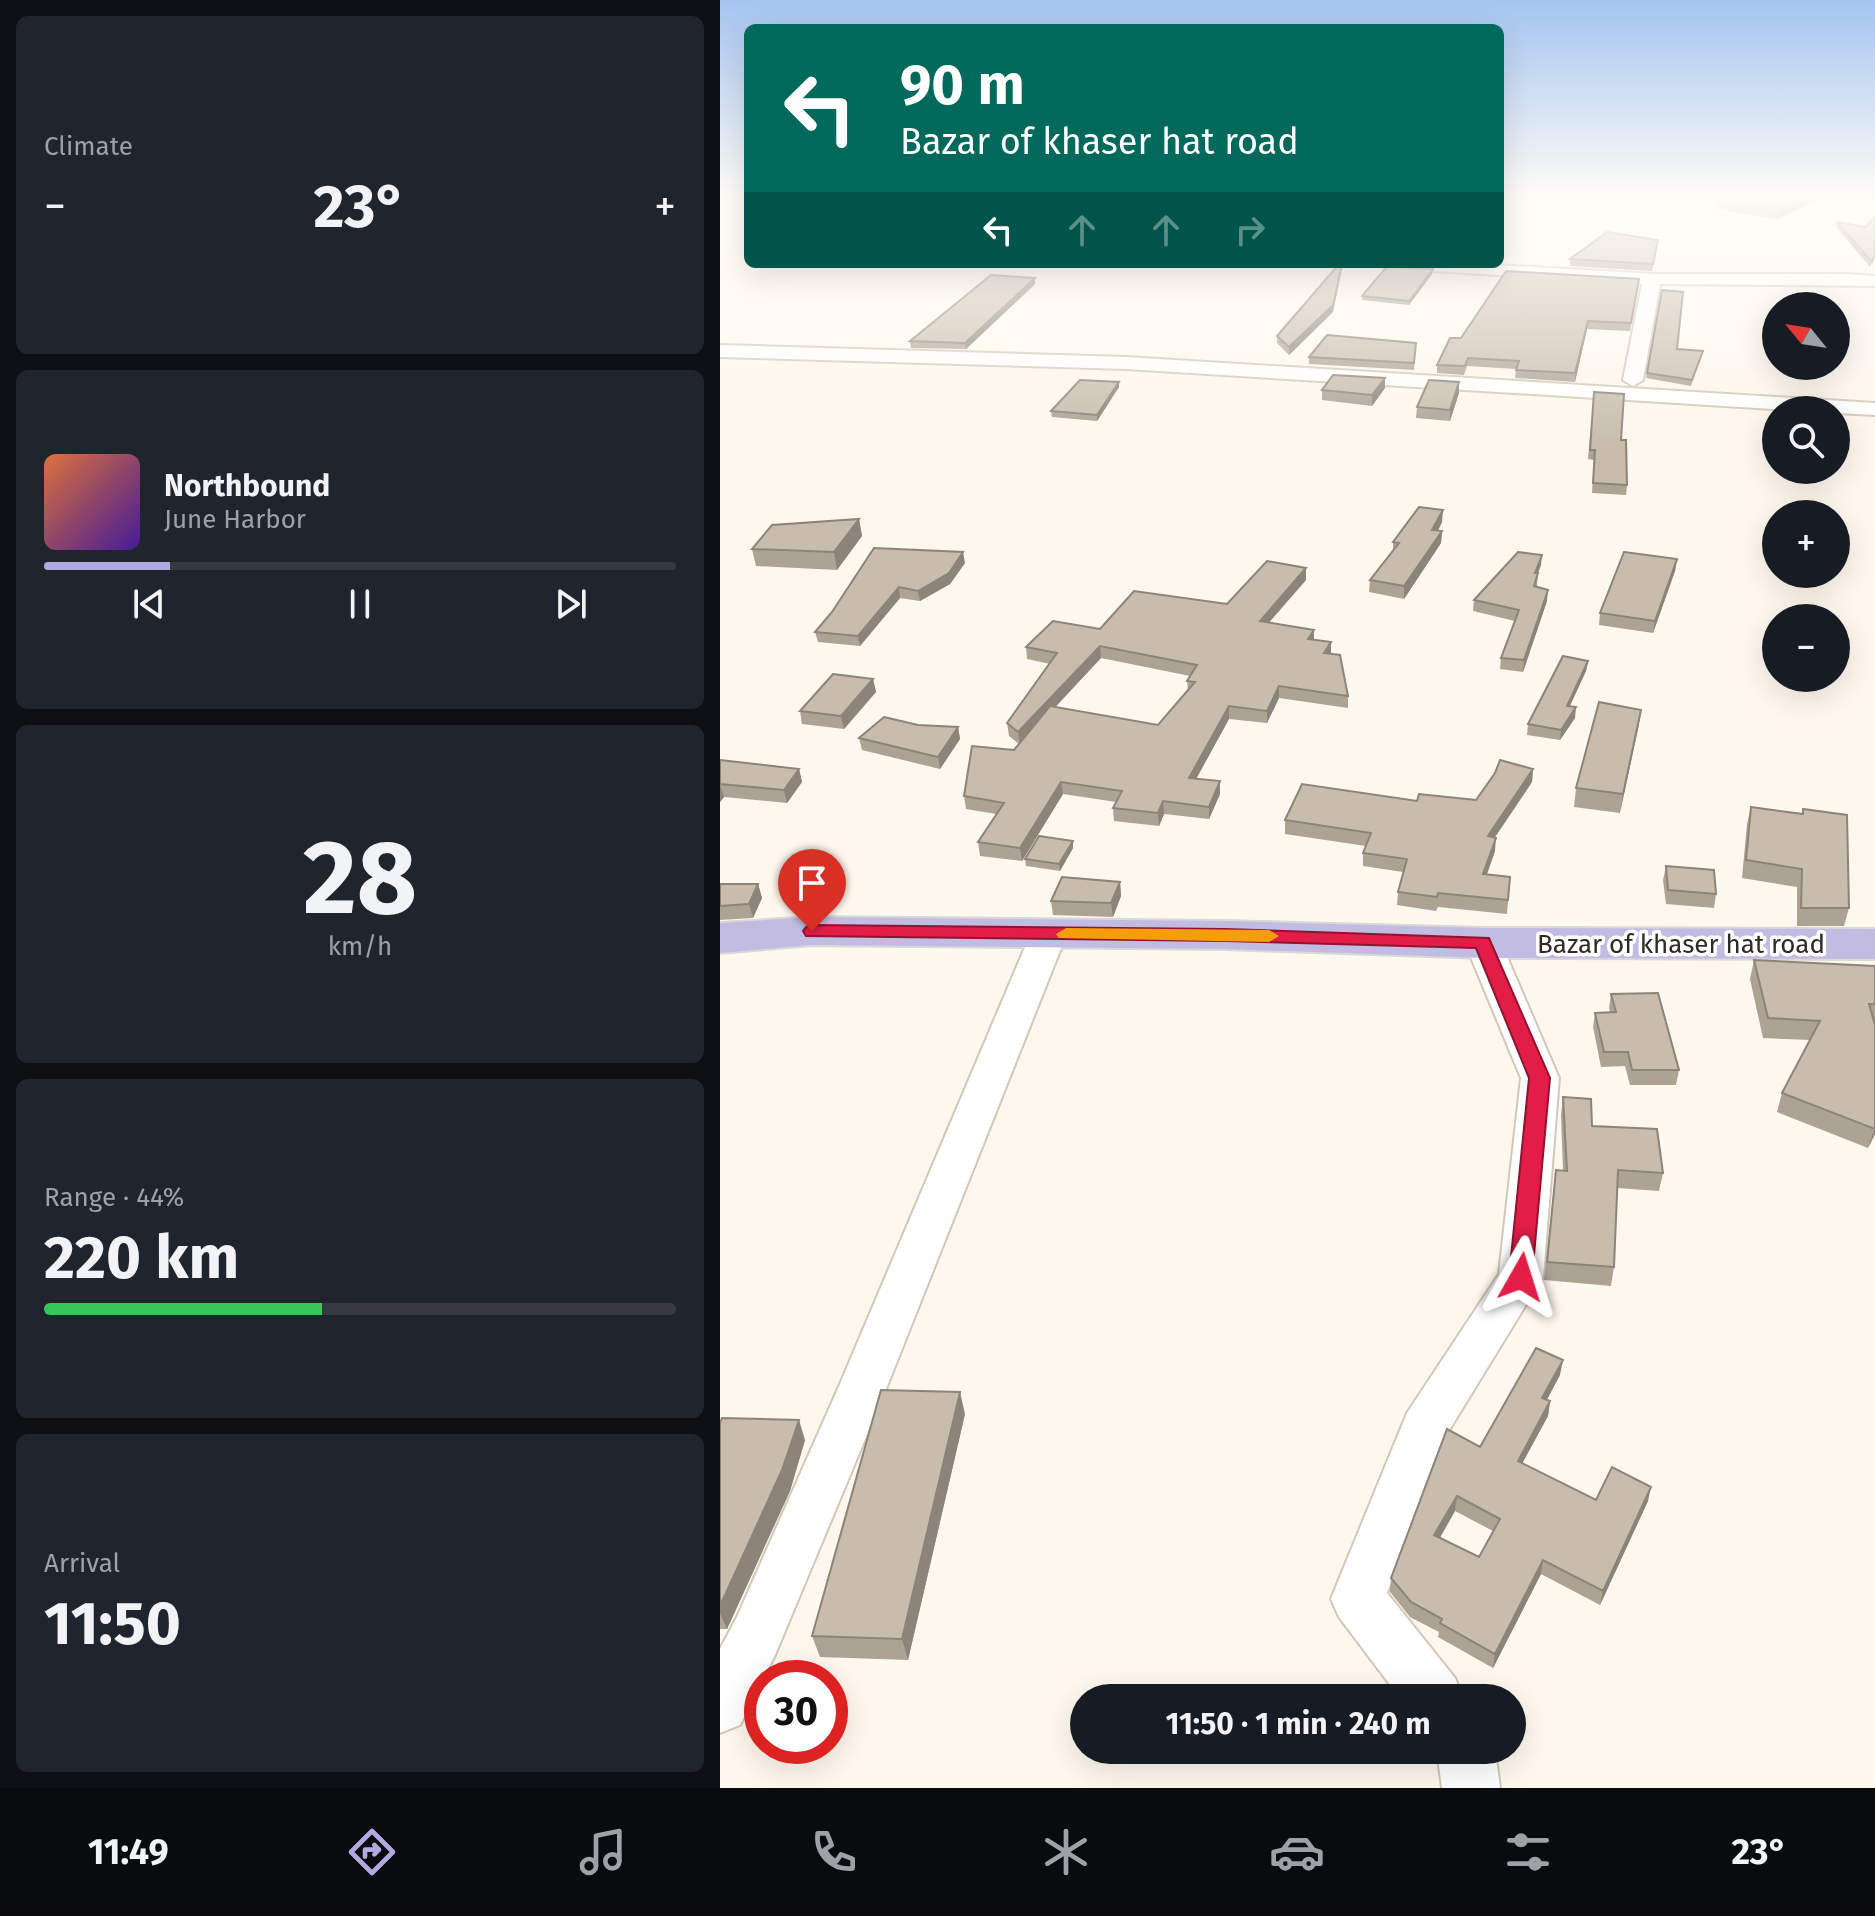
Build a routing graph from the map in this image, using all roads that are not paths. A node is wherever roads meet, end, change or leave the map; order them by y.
1 (1643, 278) edge
2 (1775, 278) edge
3 (1845, 278) edge
4 (1652, 279) junction
5 (1875, 281) edge
6 (720, 351) edge
7 (1633, 380) dead end
8 (1875, 409) edge
9 (1049, 933) junction
10 (720, 938) edge
11 (1483, 943) junction
12 (1875, 944) edge
13 (1424, 1684) edge
14 (720, 1705) edge
15 (1468, 1764) edge
16 (1471, 1788) edge

1 - 4 street
2 - 4 street
3 - 5 street
4 - 7 street
6 - 8 street
9 - 10 main road, Bazar of khaser hat road
9 - 11 main road, Bazar of khaser hat road
9 - 14 street
11 - 12 main road, Bazar of khaser hat road
11 - 13 street
15 - 16 street

